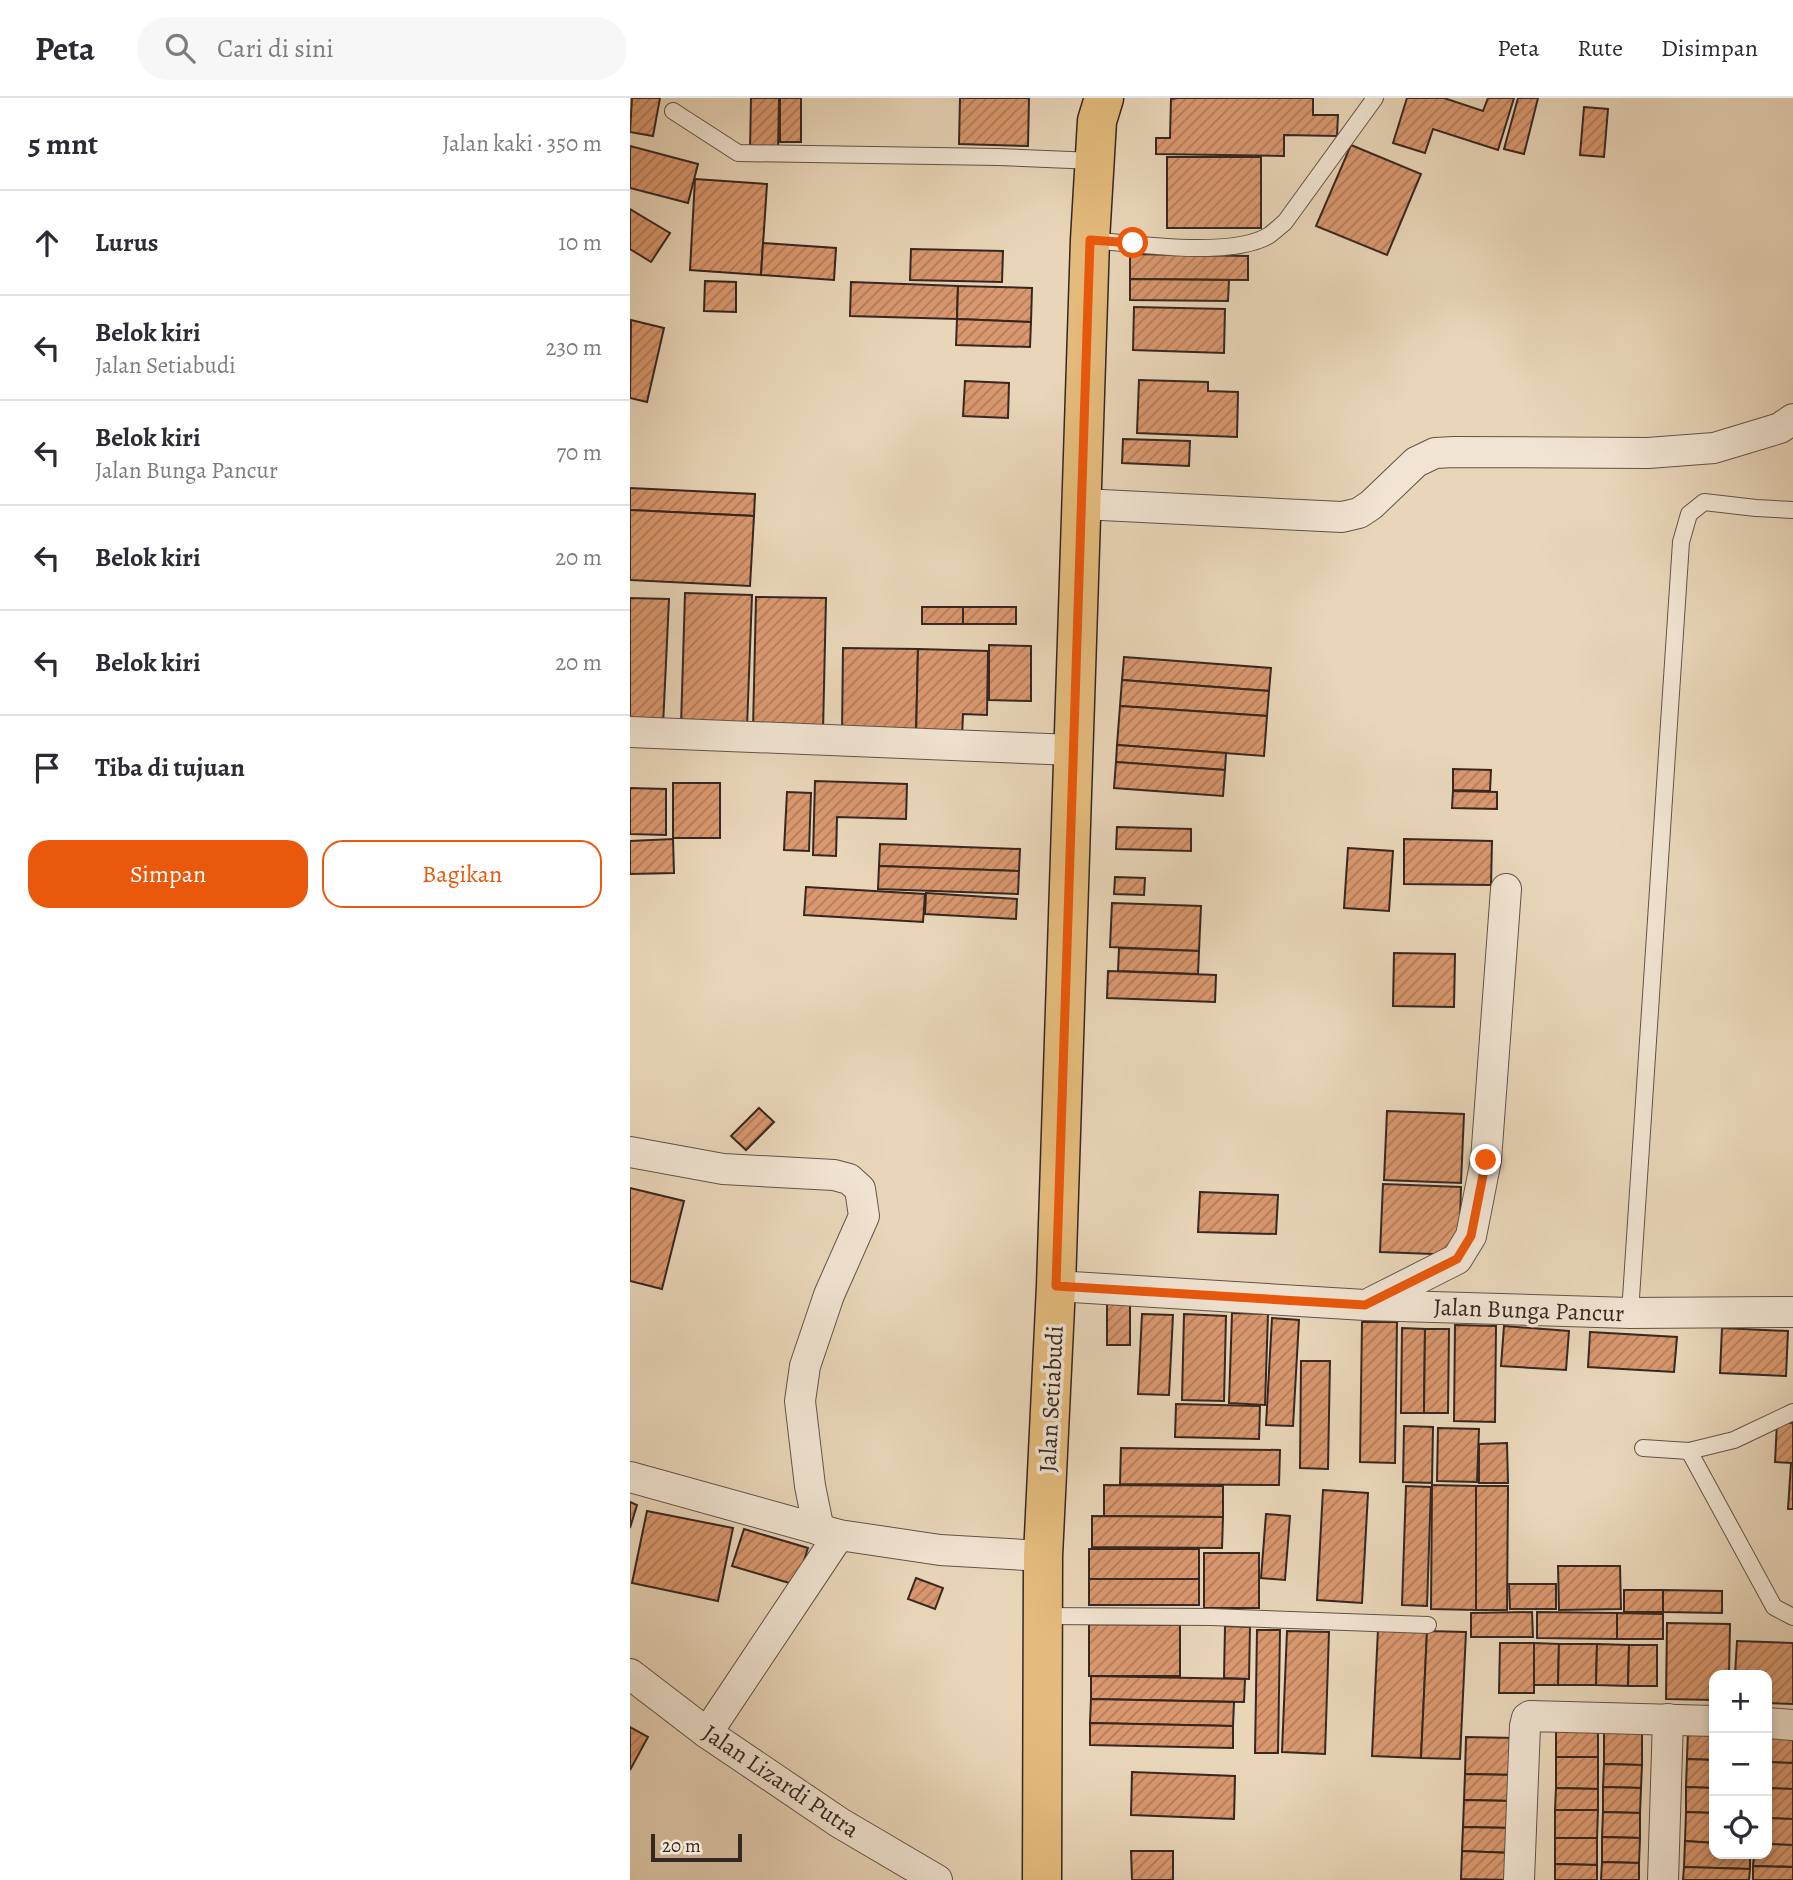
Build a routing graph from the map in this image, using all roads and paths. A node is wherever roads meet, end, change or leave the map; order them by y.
1 (1375, 98) edge
2 (1097, 106) edge
3 (673, 111) dead end
4 (1094, 161) junction
5 (1090, 240) junction
6 (1793, 419) edge
7 (1082, 504) junction
8 (1793, 510) edge
9 (630, 732) edge
10 (1074, 750) junction
11 (1506, 889) dead end
12 (630, 1152) edge
13 (1056, 1286) junction
14 (1365, 1305) junction
15 (1793, 1312) edge
16 (1630, 1313) junction
17 (1793, 1412) edge
18 (1643, 1448) dead end
19 (1689, 1451) junction
20 (630, 1477) edge
21 (829, 1532) junction
22 (1043, 1556) junction
23 (1044, 1616) junction
24 (1793, 1617) edge
25 (1428, 1625) dead end
26 (630, 1674) edge
27 (1668, 1719) junction
28 (1709, 1721) edge
29 (1772, 1723) edge
30 (1793, 1725) edge
31 (707, 1733) junction
32 (937, 1880) edge
33 (1042, 1880) edge
34 (1519, 1880) edge
35 (1663, 1880) edge

1 - 5 lane
2 - 4 main road, Jalan Setiabudi
3 - 4 lane
4 - 5 main road, Jalan Setiabudi
5 - 7 main road, Jalan Setiabudi
6 - 7 street
7 - 10 main road, Jalan Setiabudi
8 - 16 lane
9 - 10 street
10 - 13 main road, Jalan Setiabudi
11 - 14 street
12 - 21 street
13 - 14 street, Jalan Bunga Pancur
13 - 22 main road, Jalan Setiabudi
14 - 16 street, Jalan Bunga Pancur
15 - 16 street, Jalan Bunga Pancur
17 - 19 lane
18 - 19 lane
19 - 24 lane
20 - 21 street
21 - 22 street
21 - 31 street
22 - 23 main road, Jalan Setiabudi
23 - 25 lane
23 - 33 main road, Jalan Setiabudi
26 - 31 street, Jalan Lizardi Putra
27 - 28 street
27 - 34 street
27 - 35 street
29 - 30 street
31 - 32 street, Jalan Lizardi Putra

